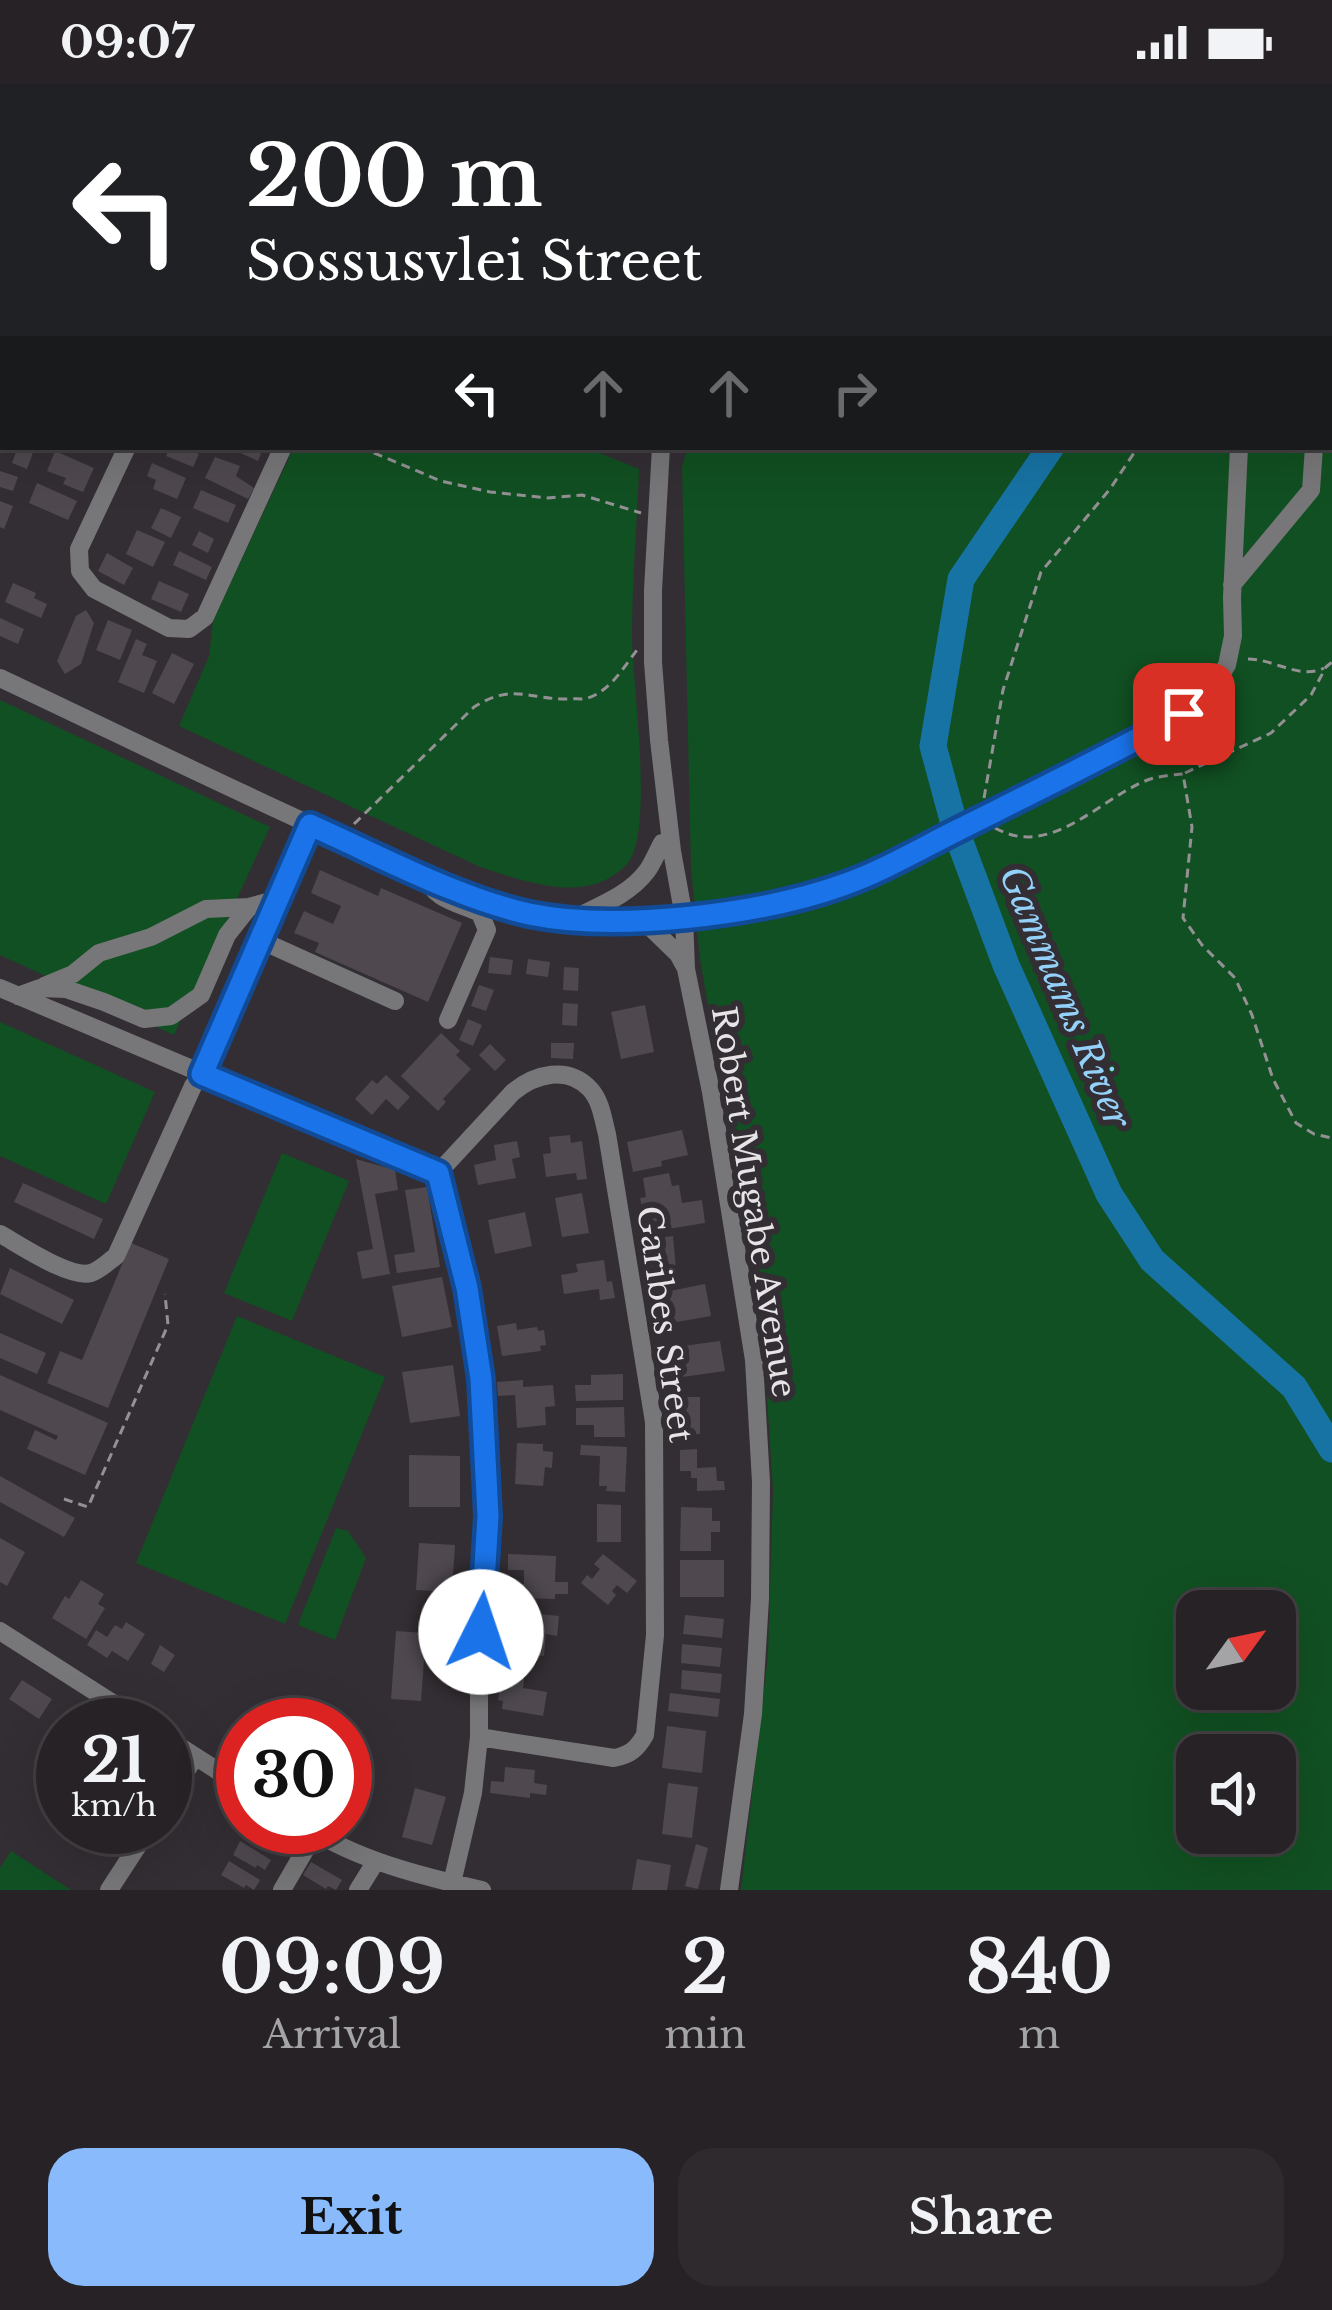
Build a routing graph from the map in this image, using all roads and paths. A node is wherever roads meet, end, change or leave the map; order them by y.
1 (126, 450) edge
2 (282, 450) edge
3 (367, 450) edge
4 (657, 450) edge
5 (657, 450) edge
6 (1136, 450) edge
7 (1239, 450) edge
8 (1314, 450) edge
9 (646, 514) junction
10 (1232, 591) junction
11 (645, 640) junction
12 (1332, 662) edge
13 (1228, 664) junction
14 (1326, 667) junction
15 (0, 678) edge
16 (1184, 774) junction
17 (980, 820) junction
18 (310, 825) junction
19 (340, 838) junction
20 (662, 843) junction
21 (426, 876) junction
22 (278, 899) junction
23 (249, 907) junction
24 (677, 918) junction
25 (572, 919) junction
26 (644, 921) junction
27 (260, 940) junction
28 (685, 962) junction
29 (40, 988) junction
30 (9, 992) edge
31 (394, 1001) dead end
32 (448, 1020) dead end
33 (202, 1074) junction
34 (1332, 1138) edge
35 (438, 1173) junction
36 (0, 1234) edge
37 (165, 1294) dead end
38 (64, 1499) dead end
39 (0, 1631) edge
40 (105, 1698) edge
41 (479, 1737) junction
42 (192, 1754) edge
43 (195, 1756) junction
44 (192, 1761) edge
45 (216, 1770) edge
46 (133, 1854) edge
47 (299, 1854) edge
48 (358, 1854) edge
49 (376, 1861) junction
50 (452, 1883) junction
51 (110, 1890) edge
52 (282, 1890) edge
53 (358, 1890) edge
54 (482, 1890) edge
55 (729, 1890) edge

1 - 2 street
3 - 9 path
4 - 9 street, Robert Mugabe Avenue
5 - 24 street, Robert Mugabe Avenue
6 - 17 path
7 - 10 street
8 - 10 street
9 - 11 street, Robert Mugabe Avenue
10 - 13 street
11 - 19 path
11 - 20 street, Robert Mugabe Avenue
12 - 14 path
13 - 14 path
13 - 17 street
14 - 16 path
15 - 18 street
16 - 17 path
16 - 34 path
17 - 24 street
18 - 19 street
18 - 22 street
19 - 21 street
20 - 24 street, Robert Mugabe Avenue
20 - 25 street
21 - 25 street
21 - 32 street
22 - 23 street
22 - 27 street
23 - 29 street
23 - 29 street
24 - 26 street
24 - 28 street, Robert Mugabe Avenue
25 - 26 street
26 - 28 street
27 - 31 street
27 - 33 street
28 - 55 street, Robert Mugabe Avenue
29 - 30 street
30 - 33 street
33 - 35 street
33 - 36 street
35 - 41 street
35 - 41 street, Garibes Street
37 - 38 path
39 - 40 street
41 - 50 street
42 - 43 street
43 - 44 street
43 - 45 street
46 - 51 street
47 - 52 street
48 - 49 street
49 - 50 street
49 - 53 street
50 - 54 street

